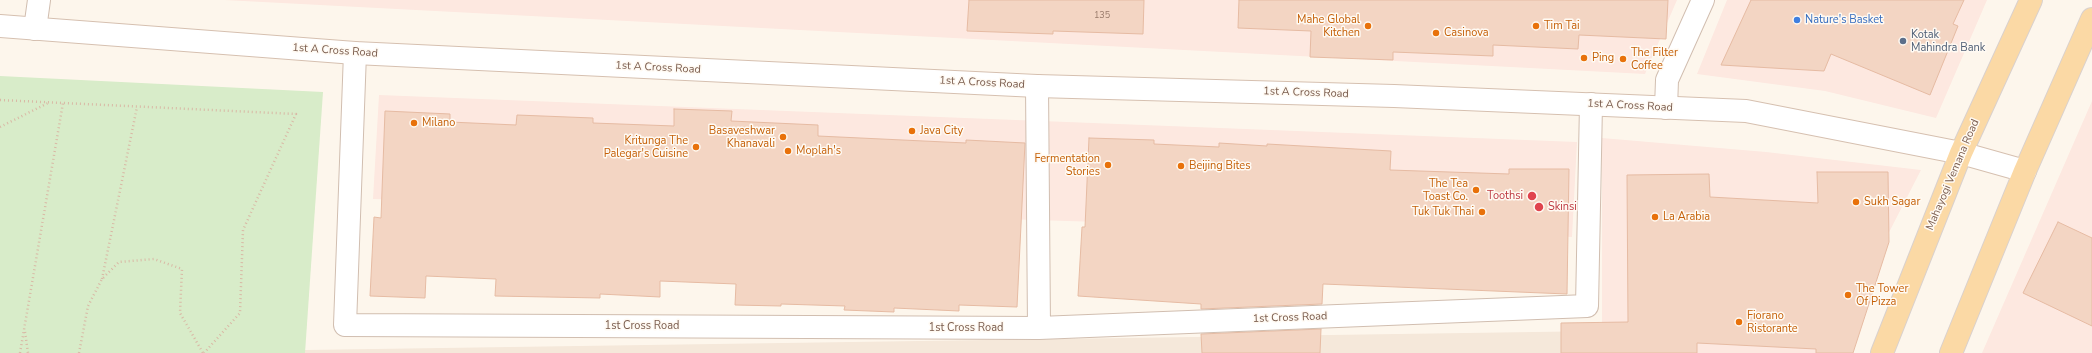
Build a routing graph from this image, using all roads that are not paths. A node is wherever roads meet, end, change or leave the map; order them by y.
1 (38, 0) edge
2 (1703, 0) edge
3 (2031, 0) edge
4 (2092, 19) edge
5 (0, 26) edge
6 (35, 29) junction
7 (355, 53) junction
8 (1037, 86) junction
9 (1591, 104) junction
10 (1666, 108) junction
11 (1961, 153) junction
12 (2025, 171) junction
13 (1039, 328) junction
14 (1882, 353) edge
15 (1951, 353) edge

1 - 6 street
2 - 10 street
3 - 11 main road, Mahayogi Vemana Road
4 - 12 main road
5 - 6 street, 1st A Cross Road
6 - 7 street, 1st A Cross Road
7 - 8 street, 1st A Cross Road
7 - 13 street, 1st Cross Road
8 - 9 street, 1st A Cross Road
8 - 13 street
9 - 10 street, 1st A Cross Road
9 - 13 street, 1st Cross Road
10 - 11 street, 1st A Cross Road
11 - 12 street
11 - 14 main road, Mahayogi Vemana Road
12 - 15 main road

